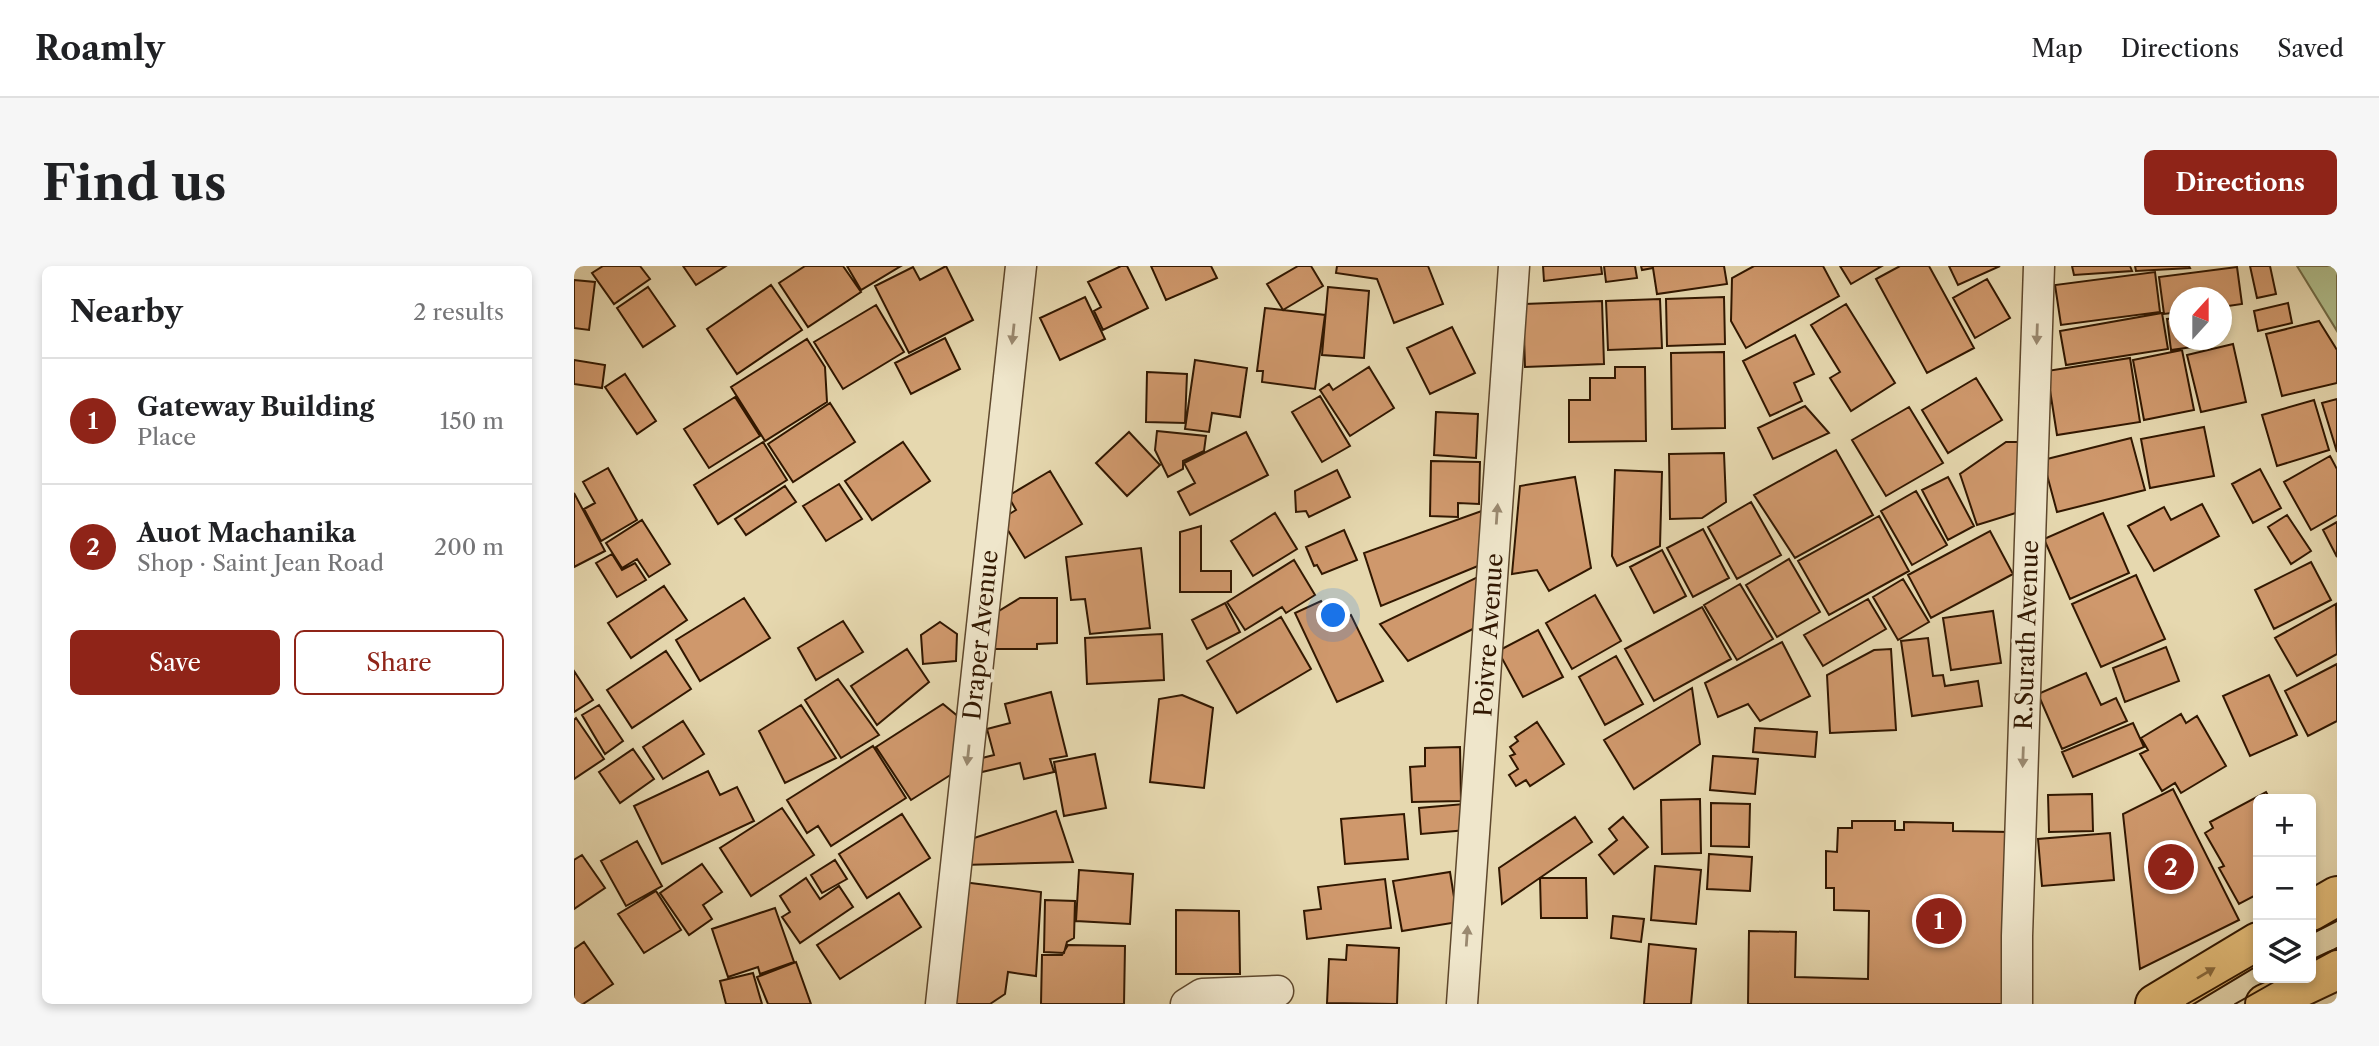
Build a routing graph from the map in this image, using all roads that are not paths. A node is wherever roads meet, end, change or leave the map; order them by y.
1 (1021, 266) edge
2 (1514, 266) edge
3 (2039, 266) edge
4 (2337, 896) edge
5 (2316, 908) edge
6 (2253, 945) edge
7 (2337, 970) edge
8 (1278, 991) dead end
9 (941, 1004) edge
10 (1186, 1004) edge
11 (1462, 1004) edge
12 (2017, 1004) edge
13 (2155, 1004) edge
14 (2265, 1004) edge

1 -> 9 street, Draper Avenue
11 -> 2 street, Poivre Avenue
3 -> 12 street, R.Surath Avenue
4 - 5 main road
13 -> 6 main road
7 - 14 main road
8 - 10 street

